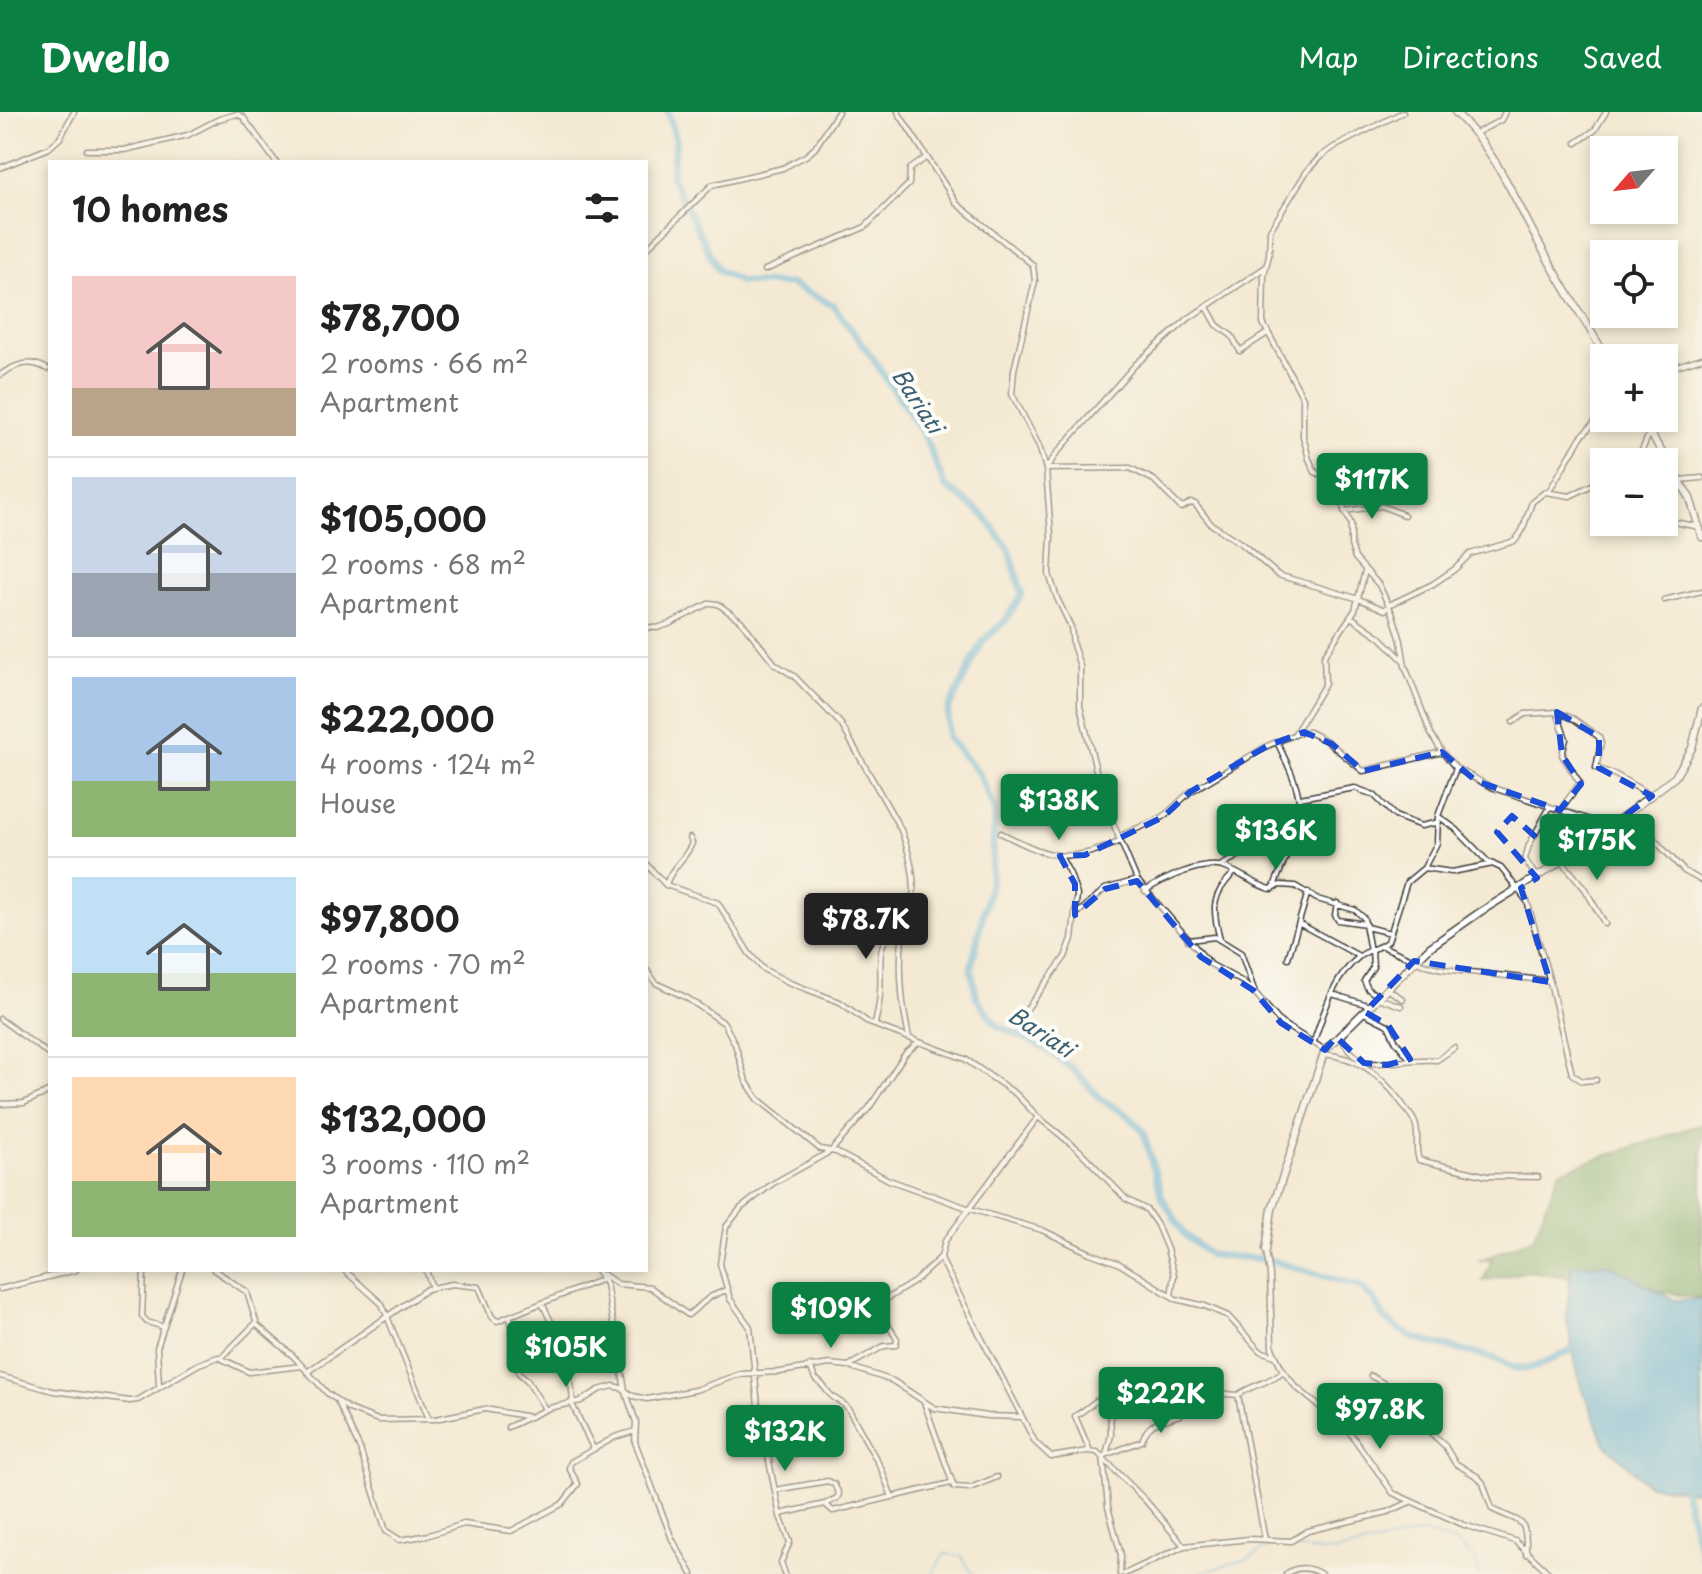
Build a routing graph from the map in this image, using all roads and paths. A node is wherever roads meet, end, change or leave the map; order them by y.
1 (74, 112) edge
2 (838, 112) edge
3 (898, 112) edge
4 (1403, 112) edge
5 (1455, 112) edge
6 (1505, 112) edge
7 (1606, 112) edge
8 (1476, 133) junction
9 (1576, 143) dead end
10 (87, 150) dead end
11 (927, 157) junction
12 (275, 160) edge
13 (0, 168) edge
14 (648, 247) edge
15 (1266, 267) junction
16 (765, 270) dead end
17 (1207, 306) junction
18 (1266, 334) junction
19 (1599, 344) edge
20 (1702, 358) edge
21 (1678, 366) edge
22 (47, 369) dead end
23 (0, 375) edge
24 (1590, 427) edge
25 (1649, 434) joint
26 (1643, 448) edge
27 (1046, 469) junction
28 (1702, 478) edge
29 (1679, 480) junction
30 (1590, 486) edge
31 (1549, 491) junction
32 (1344, 511) junction
33 (1404, 515) dead end
34 (1678, 522) edge
35 (1700, 525) edge
36 (1702, 537) edge
37 (1365, 571) junction
38 (1702, 591) edge
39 (1359, 599) junction
40 (1664, 600) dead end
41 (1389, 605) junction
42 (1351, 617) junction
43 (648, 627) edge
44 (1403, 660) junction
45 (1702, 708) edge
46 (1557, 712) junction
47 (1513, 722) dead end
48 (1294, 735) junction
49 (1277, 742) junction
50 (1442, 752) junction
51 (1456, 768) junction
52 (1652, 796) junction
53 (1300, 798) junction
54 (1551, 806) junction
55 (1560, 810) junction
56 (1438, 819) junction
57 (1300, 821) junction
58 (1541, 824) junction
59 (1611, 827) junction
60 (1001, 833) dead end
61 (1258, 837) junction
62 (690, 838) dead end
63 (1118, 840) junction
64 (1060, 856) junction
65 (1285, 860) junction
66 (1563, 861) junction
67 (1493, 864) junction
68 (648, 866) edge
69 (1220, 866) junction
70 (1424, 868) junction
71 (1234, 872) junction
72 (1537, 878) junction
73 (1137, 880) junction
74 (1702, 881) edge
75 (666, 885) junction
76 (1273, 889) junction
77 (1519, 889) junction
78 (1145, 891) junction
79 (1308, 892) junction
80 (1337, 903) junction
81 (1075, 915) junction
82 (1300, 924) junction
83 (1605, 924) dead end
84 (904, 926) junction
85 (1366, 926) junction
86 (1391, 933) junction
87 (1220, 939) junction
88 (1188, 940) junction
89 (1382, 946) junction
90 (1371, 950) junction
91 (1359, 956) junction
92 (1288, 958) dead end
93 (1415, 960) junction
94 (648, 972) edge
95 (1550, 982) junction
96 (1387, 989) junction
97 (1254, 992) junction
98 (1332, 994) junction
99 (1379, 998) junction
100 (1403, 999) dead end
101 (1371, 1006) junction
102 (1401, 1006) dead end
103 (1026, 1010) dead end
104 (1364, 1013) junction
105 (0, 1019) edge
106 (875, 1025) junction
107 (1340, 1036) junction
108 (909, 1037) junction
109 (919, 1042) junction
110 (1313, 1042) junction
111 (1454, 1048) dead end
112 (1324, 1052) junction
113 (48, 1054) edge
114 (1410, 1059) junction
115 (1361, 1063) junction
116 (1596, 1080) dead end
117 (48, 1092) edge
118 (0, 1104) edge
119 (1038, 1117) junction
120 (831, 1151) junction
121 (1538, 1177) dead end
122 (970, 1209) junction
123 (1266, 1250) joint
124 (941, 1257) junction
125 (68, 1272) edge
126 (144, 1272) edge
127 (181, 1272) edge
128 (217, 1272) edge
129 (346, 1272) edge
130 (427, 1272) edge
131 (601, 1274) edge
132 (432, 1288) junction
133 (0, 1289) edge
134 (726, 1290) junction
135 (1171, 1296) junction
136 (542, 1303) junction
137 (386, 1318) junction
138 (510, 1318) junction
139 (256, 1323) junction
140 (162, 1326) junction
141 (1275, 1356) junction
142 (221, 1358) junction
143 (302, 1366) junction
144 (810, 1366) junction
145 (848, 1366) junction
146 (1283, 1371) junction
147 (307, 1372) junction
148 (755, 1373) junction
149 (0, 1376) edge
150 (1371, 1376) dead end
151 (159, 1386) junction
152 (625, 1390) junction
153 (1207, 1394) junction
154 (1119, 1395) junction
155 (1238, 1395) junction
156 (338, 1402) junction
157 (572, 1402) junction
158 (924, 1404) junction
159 (545, 1409) junction
160 (530, 1417) junction
161 (1021, 1417) junction
162 (429, 1419) junction
163 (508, 1427) dead end
164 (635, 1431) junction
165 (593, 1448) junction
166 (1090, 1451) junction
167 (1104, 1456) junction
168 (997, 1477) dead end
169 (952, 1483) junction
170 (775, 1490) junction
171 (892, 1497) junction
172 (1410, 1502) junction
173 (825, 1504) junction
174 (780, 1514) junction
175 (1265, 1540) junction
176 (1184, 1546) junction
177 (1526, 1554) junction
178 (692, 1574) edge
179 (785, 1574) edge
180 (1122, 1574) edge
181 (1286, 1574) edge
182 (1321, 1574) edge
183 (1550, 1574) edge

1 - 13 street
2 - 14 street
3 - 11 street
4 - 15 street
5 - 8 street
6 - 8 street
7 - 9 street
8 - 19 street
10 - 12 street
11 - 16 street
11 - 27 street
15 - 17 street
15 - 18 street
17 - 18 street
17 - 27 street
18 - 32 street
20 - 21 street
22 - 23 street
24 - 31 street
25 - 26 street
25 - 29 street
27 - 39 street
27 - 63 street
28 - 29 street
29 - 35 street
30 - 31 street
31 - 41 street
32 - 33 street
32 - 37 street
34 - 35 street
35 - 36 street
37 - 39 street
37 - 41 street
38 - 40 street
39 - 41 street
39 - 42 street
41 - 44 street
42 - 44 street
42 - 48 street
43 - 84 street
44 - 50 street
45 - 52 street
46 - 47 street
46 - 52 street
46 - 55 street
48 - 49 street
48 - 50 street
49 - 53 street
49 - 63 street
50 - 51 street
51 - 54 street
51 - 56 street
52 - 59 street
53 - 56 street
53 - 57 street
54 - 55 street
54 - 58 street
55 - 59 street
56 - 67 street
56 - 70 street
57 - 61 street
57 - 65 street
58 - 66 street
58 - 72 street
59 - 66 street
59 - 74 street
60 - 64 street
61 - 65 street
61 - 69 street
62 - 75 street
63 - 64 street
63 - 73 street
64 - 81 street
65 - 76 street
66 - 72 street
66 - 83 street
67 - 70 street
67 - 77 street
68 - 75 street
69 - 71 street
69 - 78 street
70 - 86 street
71 - 76 street
71 - 87 street
72 - 77 street
73 - 78 street
73 - 81 street
75 - 106 street
76 - 79 street
77 - 93 street
77 - 95 street
78 - 88 street
79 - 80 street
79 - 82 street
80 - 85 street
80 - 85 street
81 - 103 street
82 - 91 street
82 - 92 street
84 - 106 street
84 - 108 street
85 - 86 street
85 - 90 street
86 - 89 street
87 - 88 street
87 - 97 street
88 - 97 street
89 - 90 street
89 - 93 street
90 - 91 street
90 - 99 street
91 - 98 street
93 - 95 street
93 - 96 street
94 - 120 street
95 - 116 street
96 - 99 street
96 - 100 street
97 - 110 street
98 - 101 street
98 - 110 street
99 - 101 street
99 - 102 street
101 - 104 street
104 - 107 street
104 - 114 street
105 - 113 street
106 - 108 street
107 - 112 street
107 - 115 street
108 - 109 street
109 - 119 street
109 - 120 street
110 - 112 street
111 - 114 street
112 - 115 street
112 - 123 street
114 - 115 street
115 - 121 street
117 - 118 street
119 - 122 street
119 - 135 street
120 - 122 street
120 - 134 street
122 - 124 street
122 - 135 street
123 - 141 street
124 - 145 street
124 - 161 street
125 - 133 street
126 - 140 street
127 - 140 street
128 - 139 street
129 - 137 street
130 - 132 street
131 - 134 street
131 - 136 street
131 - 152 street
132 - 137 street
132 - 138 street
134 - 148 street
135 - 141 street
136 - 138 street
136 - 157 street
137 - 147 street
137 - 162 street
138 - 159 street
139 - 142 street
139 - 143 street
140 - 151 street
141 - 146 street
142 - 143 street
142 - 151 street
143 - 147 street
144 - 145 street
144 - 148 street
144 - 171 street
145 - 158 street
146 - 155 street
146 - 172 street
147 - 156 street
148 - 152 street
148 - 170 street
149 - 151 street
150 - 177 street
152 - 157 street
152 - 164 street
153 - 154 street
153 - 155 street
153 - 167 street
154 - 166 street
154 - 167 street
155 - 175 street
156 - 162 street
156 - 165 street
157 - 159 street
157 - 165 street
158 - 161 street
158 - 169 street
159 - 160 street
160 - 162 street
160 - 163 street
161 - 166 street
164 - 165 street
164 - 178 street
166 - 167 street
167 - 176 street
167 - 180 street
168 - 169 street
169 - 171 street
170 - 173 street
170 - 174 street
171 - 173 street
172 - 175 street
172 - 177 street
173 - 174 street
174 - 179 street
175 - 176 street
176 - 180 street
177 - 183 street
181 - 182 street

